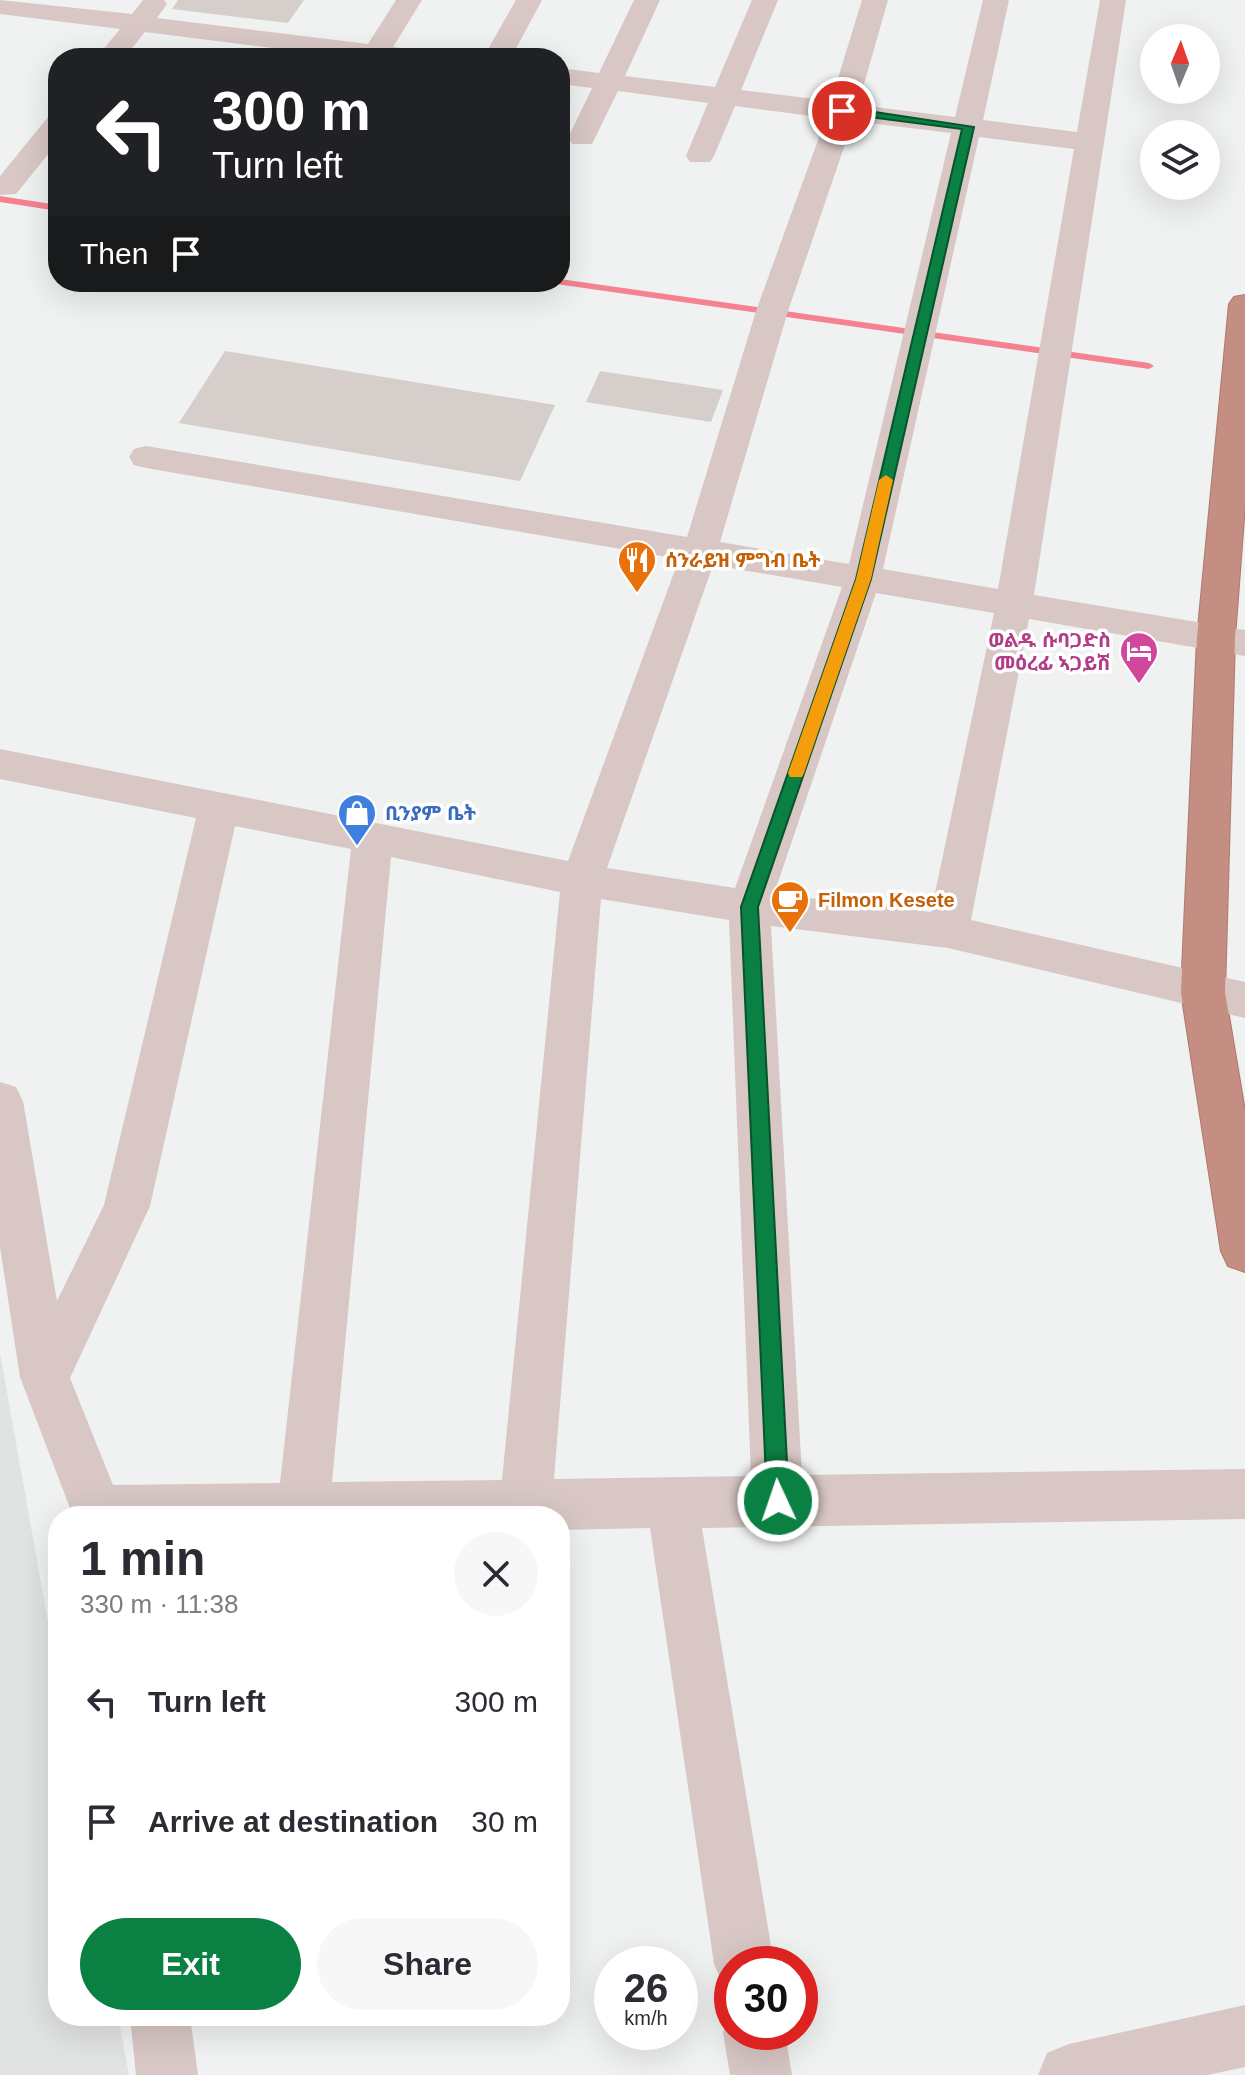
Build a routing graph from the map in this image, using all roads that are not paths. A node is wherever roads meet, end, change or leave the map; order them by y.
1 (156, 0) edge
2 (409, 0) edge
3 (529, 0) edge
4 (647, 0) edge
5 (765, 0) edge
6 (875, 0) edge
7 (996, 0) edge
8 (1113, 0) edge
9 (13, 4) edge
10 (138, 23) junction
11 (118, 48) edge
12 (336, 48) edge
13 (378, 48) edge
14 (503, 48) edge
15 (570, 77) edge
16 (608, 82) junction
17 (725, 96) junction
18 (842, 111) junction
19 (968, 127) junction
20 (48, 136) edge
21 (582, 138) dead end
22 (1089, 142) junction
23 (700, 156) dead end
24 (6, 188) dead end
25 (1245, 304) edge
26 (146, 457) dead end
27 (700, 551) junction
28 (1234, 561) edge
29 (863, 579) junction
30 (1014, 604) junction
31 (1230, 640) edge
32 (0, 764) edge
33 (219, 807) junction
34 (372, 840) junction
35 (582, 880) junction
36 (749, 907) junction
37 (948, 931) junction
38 (1203, 992) junction
39 (1245, 1000) edge
40 (0, 1101) edge
41 (1245, 1251) edge
42 (45, 1377) junction
43 (1245, 1494) edge
44 (778, 1501) junction
45 (672, 1503) junction
46 (526, 1505) junction
47 (96, 1506) edge
48 (303, 1506) edge
49 (470, 1506) edge
50 (741, 1946) edge
51 (161, 2026) edge
52 (1245, 2036) edge
53 (757, 2050) edge
54 (167, 2075) edge
55 (761, 2075) edge
56 (1069, 2075) edge

1 - 10 street
2 - 13 street
3 - 14 street
4 - 16 street
5 - 17 street
6 - 18 street
7 - 19 street
8 - 22 street
9 - 10 street
10 - 11 street
10 - 12 street
15 - 16 street
16 - 17 street
16 - 21 street
17 - 18 street
17 - 23 street
18 - 19 street
18 - 27 street
19 - 22 street
19 - 29 street
20 - 24 street
22 - 30 street
25 - 28 highway
26 - 27 street
27 - 29 street
27 - 35 street
28 - 31 highway
29 - 30 street
29 - 36 street
30 - 31 street
30 - 37 street
31 - 38 highway
32 - 33 street
33 - 34 street
33 - 42 street
34 - 35 street
34 - 48 street
35 - 36 street
35 - 46 street
36 - 37 street
36 - 44 street
37 - 38 street
38 - 39 street
38 - 41 highway
40 - 42 street
42 - 47 street
43 - 44 street
44 - 45 street
45 - 46 street
45 - 50 street
46 - 49 street
51 - 54 street
52 - 56 street
53 - 55 street

